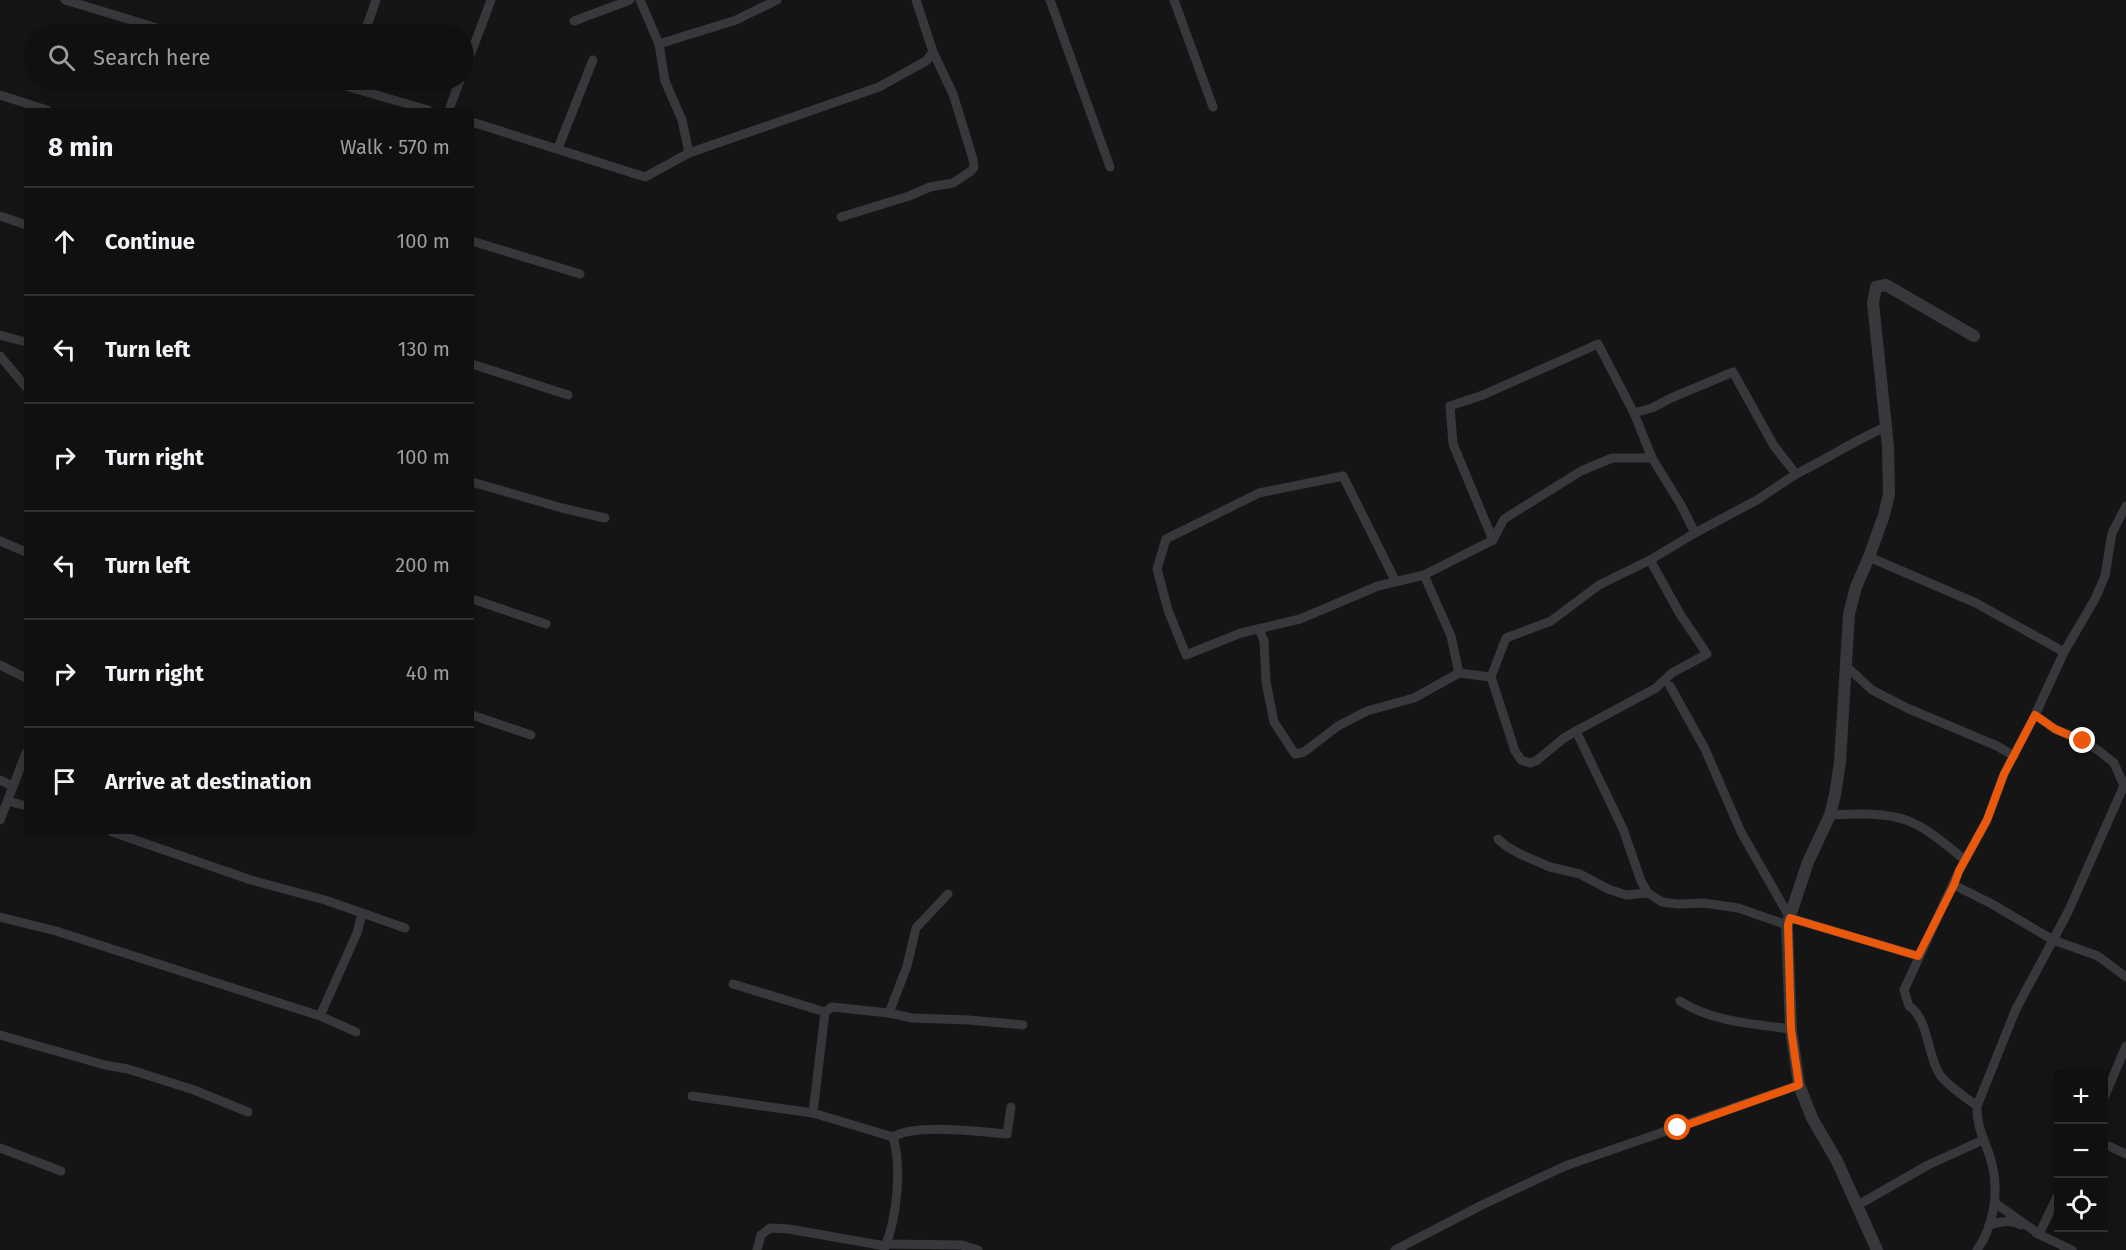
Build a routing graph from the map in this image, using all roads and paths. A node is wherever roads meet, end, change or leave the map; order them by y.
1 (65, 0) edge
2 (376, 0) edge
3 (491, 0) edge
4 (630, 0) edge
5 (640, 0) edge
6 (777, 0) edge
7 (916, 0) edge
8 (1050, 0) edge
9 (1174, 0) edge
10 (574, 21) dead end
11 (144, 24) edge
12 (368, 24) edge
13 (659, 44) junction
14 (474, 45) edge
15 (933, 52) junction
16 (593, 60) dead end
17 (368, 90) edge
18 (456, 90) edge
19 (0, 94) edge
20 (1213, 107) dead end
21 (41, 108) edge
22 (422, 108) edge
23 (450, 108) edge
24 (474, 124) edge
25 (558, 148) junction
26 (689, 153) junction
27 (1110, 167) dead end
28 (0, 216) edge
29 (841, 217) dead end
30 (24, 224) edge
31 (474, 242) edge
32 (580, 274) dead end
33 (0, 335) edge
34 (1974, 336) dead end
35 (24, 341) edge
36 (0, 356) edge
37 (474, 365) edge
38 (24, 385) edge
39 (568, 395) dead end
40 (1634, 413) junction
41 (1886, 427) junction
42 (1652, 458) junction
43 (1796, 474) junction
44 (474, 483) edge
45 (2126, 506) edge
46 (605, 518) dead end
47 (1695, 533) junction
48 (1493, 540) junction
49 (0, 541) edge
50 (24, 551) edge
51 (1869, 557) junction
52 (1650, 560) junction
53 (1424, 575) junction
54 (1396, 582) junction
55 (474, 600) edge
56 (546, 624) dead end
57 (1259, 629) junction
58 (2064, 652) junction
59 (0, 665) edge
60 (1846, 666) junction
61 (1459, 674) junction
62 (24, 677) edge
63 (1491, 677) junction
64 (1670, 686) dead end
65 (2035, 715) junction
66 (474, 716) edge
67 (1576, 731) junction
68 (531, 735) dead end
69 (2014, 756) junction
70 (24, 758) edge
71 (0, 780) edge
72 (2125, 783) edge
73 (13, 786) junction
74 (8, 801) junction
75 (24, 805) edge
76 (1830, 815) junction
77 (0, 820) edge
78 (118, 834) edge
79 (1498, 839) dead end
80 (1965, 860) junction
81 (1954, 885) junction
82 (1648, 893) junction
83 (948, 894) dead end
84 (362, 914) junction
85 (0, 917) edge
86 (1789, 922) junction
87 (405, 928) dead end
88 (2053, 940) junction
89 (1918, 956) junction
90 (2126, 977) edge
91 (734, 984) dead end
92 (1680, 1001) dead end
93 (825, 1012) junction
94 (889, 1013) junction
95 (320, 1016) junction
96 (1023, 1025) dead end
97 (1791, 1029) junction
98 (356, 1032) dead end
99 (0, 1035) edge
100 (2126, 1046) edge
101 (1799, 1085) junction
102 (2108, 1087) edge
103 (692, 1096) dead end
104 (1977, 1106) junction
105 (1011, 1107) dead end
106 (248, 1112) dead end
107 (813, 1113) junction
108 (893, 1137) junction
109 (1983, 1140) junction
110 (2108, 1146) edge
111 (0, 1148) edge
112 (2126, 1154) edge
113 (61, 1171) dead end
114 (1995, 1203) junction
115 (2054, 1203) edge
116 (1858, 1205) junction
117 (1989, 1225) junction
118 (2039, 1234) junction
119 (885, 1247) edge
120 (757, 1250) edge
121 (978, 1250) edge
122 (1395, 1250) edge
123 (1877, 1250) edge
124 (1977, 1250) edge
125 (2072, 1250) edge

1 - 11 street
2 - 12 street
3 - 14 street
4 - 10 street
5 - 13 street
6 - 13 street
7 - 15 street
8 - 27 street
9 - 20 street
13 - 26 street
15 - 26 street
15 - 29 street
16 - 25 street
17 - 22 street
18 - 23 street
19 - 21 street
24 - 25 street
25 - 26 street
28 - 30 street
31 - 32 street
33 - 35 street
34 - 41 street
36 - 38 street
37 - 39 street
40 - 42 street
40 - 43 street
40 - 48 street
41 - 43 street
41 - 51 street
42 - 47 street
42 - 48 street
43 - 47 street
44 - 46 street
45 - 58 street
47 - 52 street
48 - 53 street
49 - 50 street
51 - 58 street
51 - 60 street
52 - 63 street
52 - 67 street
53 - 54 street
53 - 61 street
54 - 57 street
54 - 57 street
55 - 56 street
57 - 61 street
58 - 65 street
59 - 62 street
60 - 69 street
60 - 76 street
61 - 63 street
63 - 67 street
64 - 86 street
65 - 69 street
65 - 72 street
66 - 68 street
67 - 82 street
69 - 80 street
70 - 73 street
71 - 73 street
72 - 88 street
73 - 74 street
74 - 75 street
74 - 77 street
76 - 80 street
76 - 86 street
78 - 84 street
79 - 82 street
80 - 81 street
81 - 88 street
81 - 89 street
82 - 86 street
83 - 94 street
84 - 87 street
84 - 95 street
85 - 95 street
86 - 89 street
86 - 97 street
88 - 90 street
88 - 104 street
89 - 104 street
91 - 93 street
92 - 97 street
93 - 94 street
93 - 107 street
94 - 96 street
95 - 98 street
97 - 101 street
99 - 106 street
100 - 102 street
101 - 116 street
101 - 122 street
103 - 107 street
104 - 109 street
105 - 108 street
107 - 108 street
108 - 119 street
109 - 114 street
109 - 116 street
110 - 112 street
111 - 113 street
114 - 117 street
114 - 118 street
115 - 118 street
116 - 123 street
117 - 118 street
117 - 124 street
118 - 125 street
119 - 120 street
119 - 121 street

